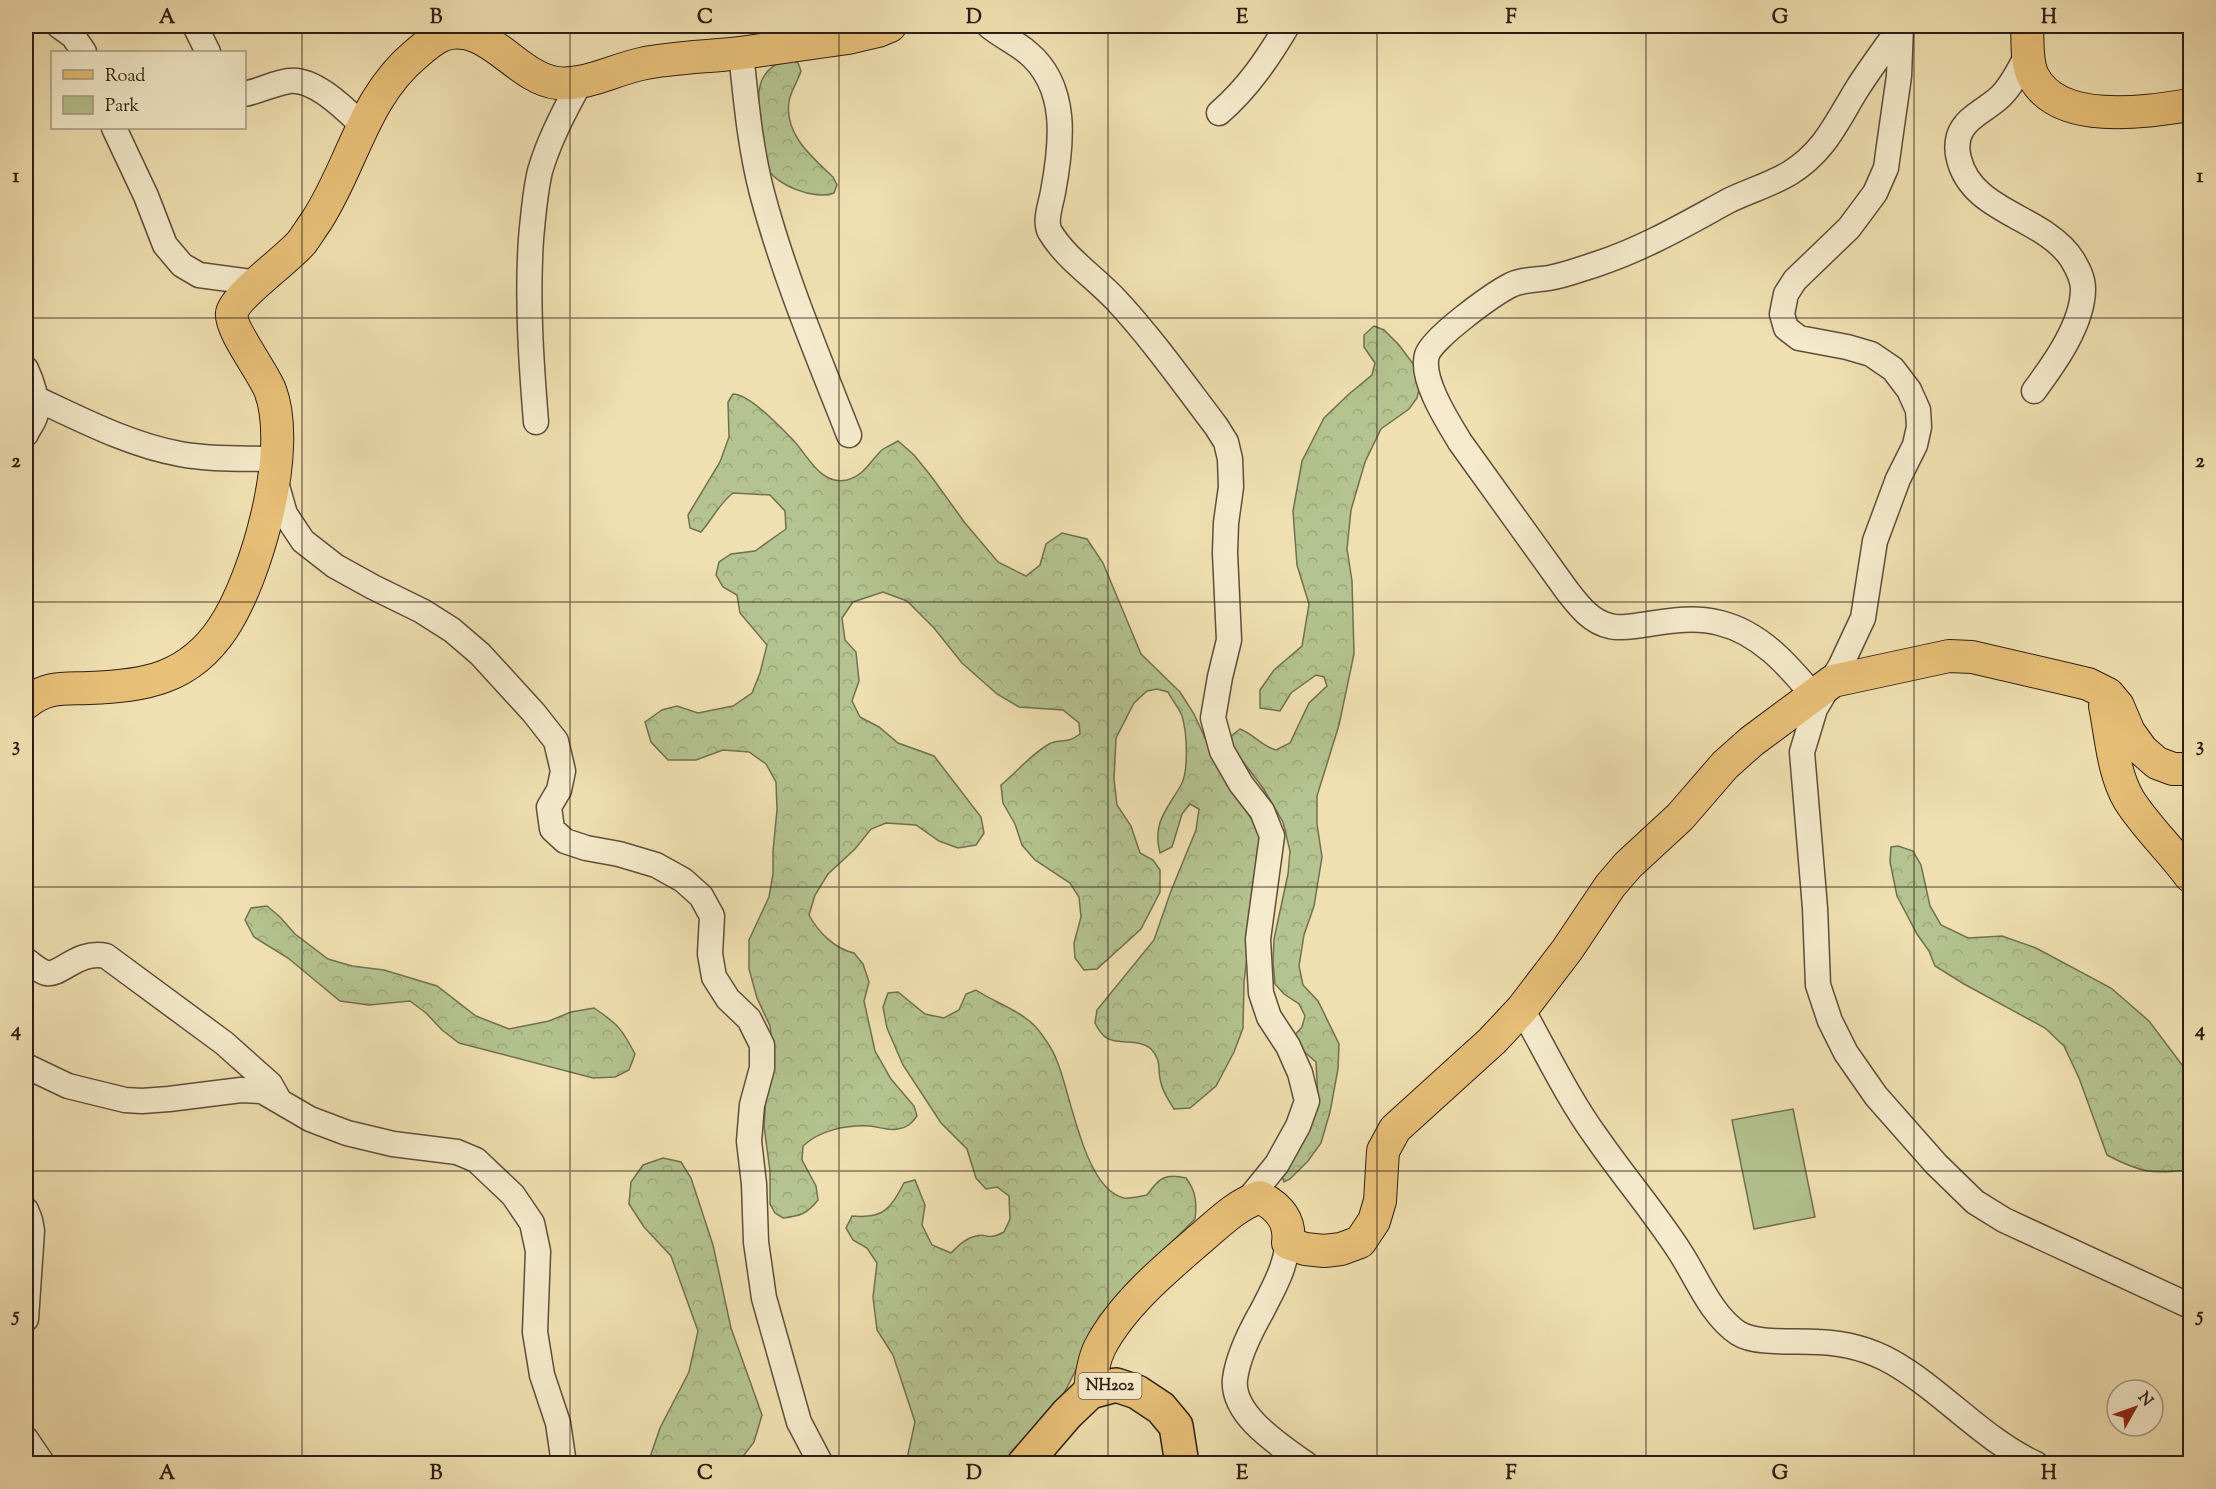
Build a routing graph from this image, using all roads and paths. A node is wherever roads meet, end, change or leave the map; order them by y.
1 (59, 26) edge
2 (195, 26) edge
3 (890, 26) edge
4 (989, 26) edge
5 (1287, 26) edge
6 (1901, 26) edge
7 (2028, 39) edge
8 (83, 51) edge
9 (208, 51) edge
10 (741, 53) junction
11 (580, 83) junction
12 (246, 93) edge
13 (2190, 105) edge
14 (1220, 113) dead end
15 (363, 126) junction
16 (114, 129) edge
17 (258, 283) junction
18 (26, 369) edge
19 (2034, 391) dead end
20 (35, 398) junction
21 (536, 422) dead end
22 (26, 434) edge
23 (849, 435) dead end
24 (275, 468) junction
25 (1823, 688) junction
26 (2102, 690) junction
27 (26, 703) edge
28 (2190, 769) edge
29 (2190, 876) edge
30 (26, 960) edge
31 (1522, 1009) junction
32 (26, 1066) edge
33 (280, 1101) junction
34 (1247, 1201) junction
35 (26, 1210) edge
36 (1288, 1243) junction
37 (2190, 1306) edge
38 (26, 1319) edge
39 (1090, 1392) junction
40 (26, 1439) edge
41 (43, 1464) edge
42 (564, 1464) edge
43 (821, 1464) edge
44 (1024, 1464) edge
45 (1182, 1464) edge
46 (1306, 1464) edge
47 (2036, 1464) edge

1 - 8 street
2 - 9 street
3 - 10 main road
4 - 34 street
5 - 14 street
6 - 25 street
6 - 25 street
7 - 13 main road
7 - 19 street
10 - 11 main road
10 - 23 street
11 - 15 main road
11 - 21 street
12 - 15 street
15 - 17 main road
16 - 17 street
17 - 24 main road
18 - 20 street
20 - 22 street
20 - 24 street
24 - 27 main road
24 - 43 street
25 - 26 main road
25 - 31 main road
25 - 37 street
26 - 28 main road
26 - 29 main road
30 - 33 street
31 - 36 main road
31 - 47 street
32 - 33 street
33 - 42 street
34 - 36 main road
34 - 39 main road
35 - 38 street
36 - 46 street
39 - 44 highway, NH202
39 - 45 highway, NH202
40 - 41 street

